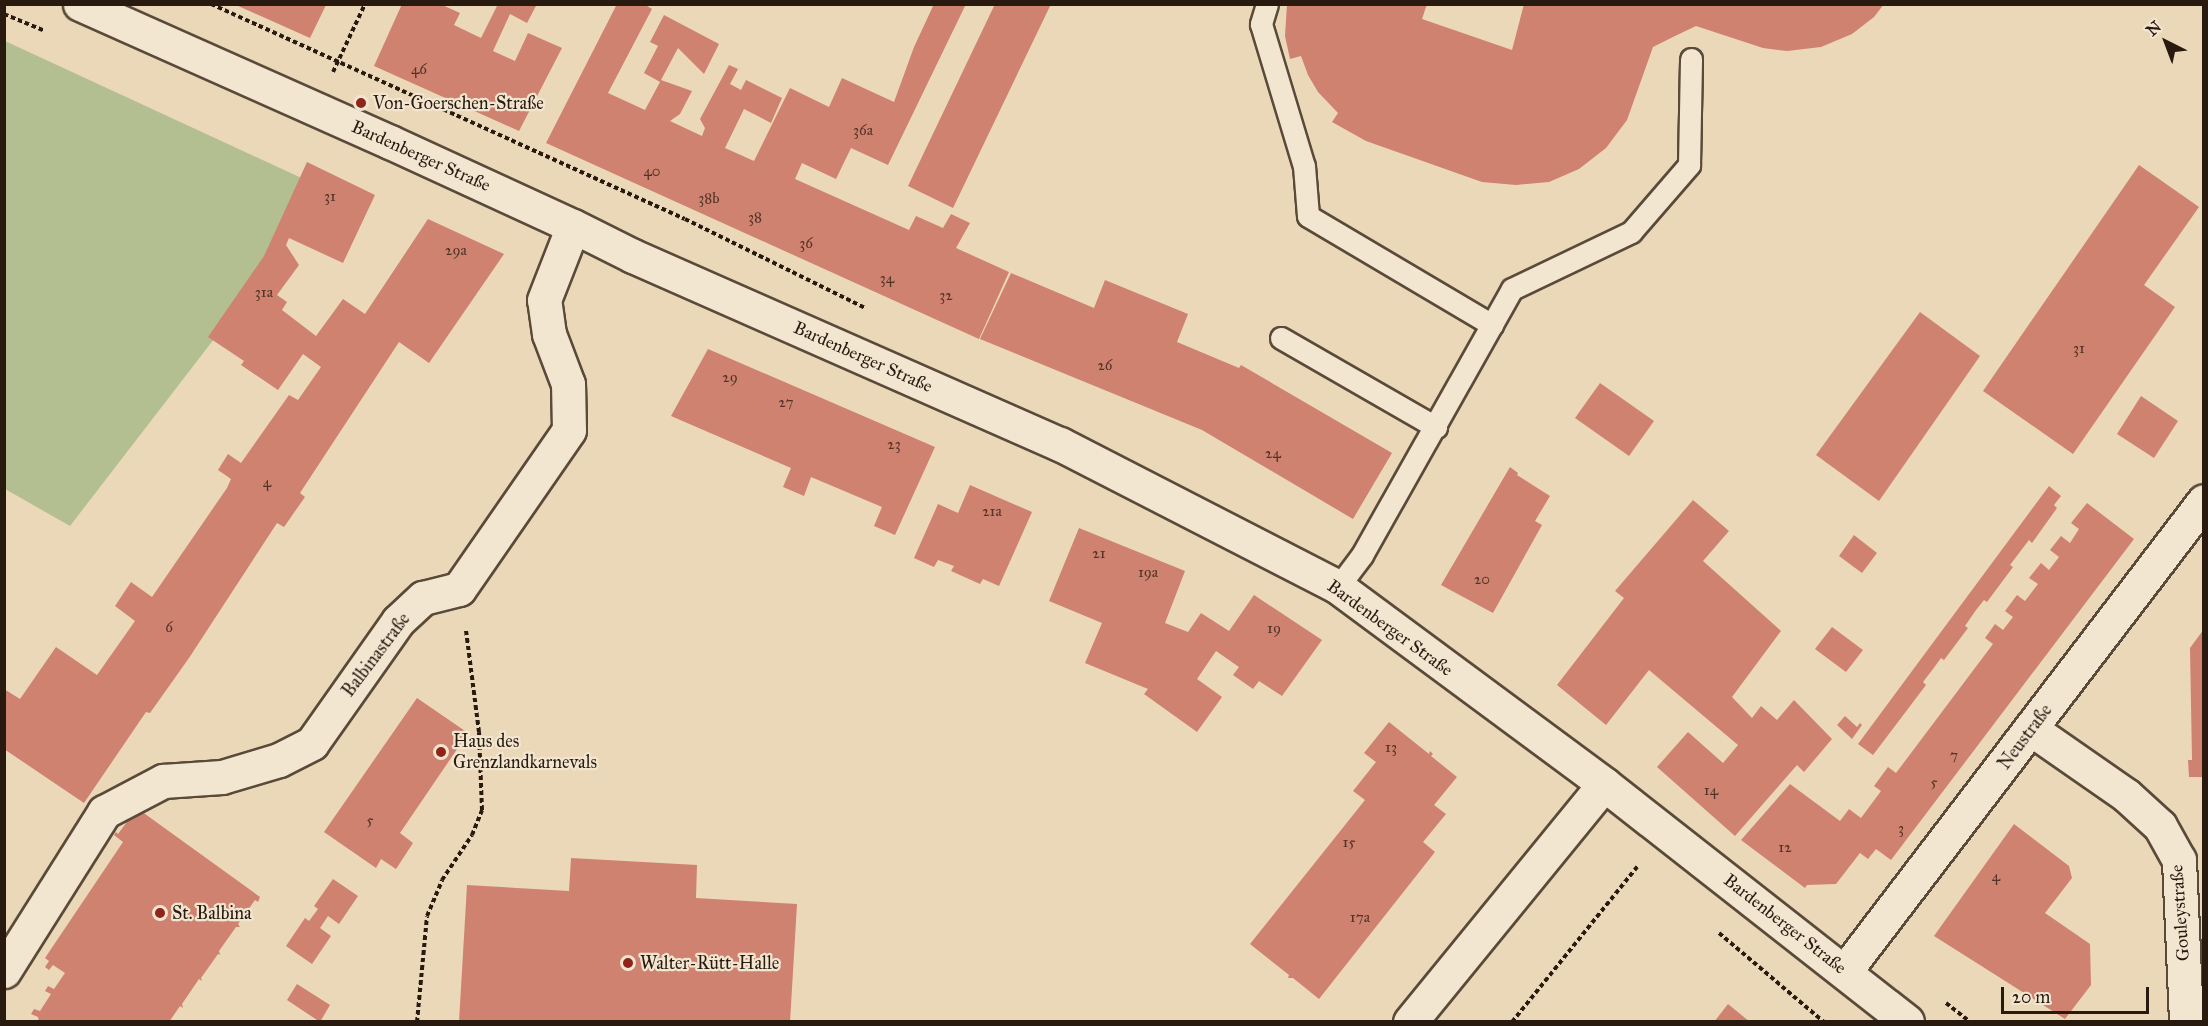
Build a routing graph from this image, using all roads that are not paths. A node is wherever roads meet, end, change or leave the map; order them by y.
1 (80, 4) edge
2 (1267, 4) edge
3 (1691, 59) dead end
4 (573, 226) junction
5 (1492, 325) junction
6 (1281, 338) dead end
7 (1436, 427) junction
8 (2204, 501) edge
9 (1338, 587) junction
10 (2031, 729) junction
11 (1604, 784) junction
12 (1845, 971) junction
13 (4, 972) edge
14 (1410, 1022) edge
15 (1907, 1022) edge
16 (2186, 1022) edge

1 - 4 street, Bardenberger Straße
2 - 5 lane
3 - 5 lane
4 - 9 street, Bardenberger Straße
4 - 13 street, Balbinastraße
5 - 7 lane
6 - 7 lane
7 - 9 lane
8 - 10 street, Neustraße
9 - 11 street, Bardenberger Straße
10 - 12 street, Neustraße
10 - 16 street, Gouleystraße
11 - 12 street, Bardenberger Straße
11 - 14 street
12 - 15 street, Bardenberger Straße

